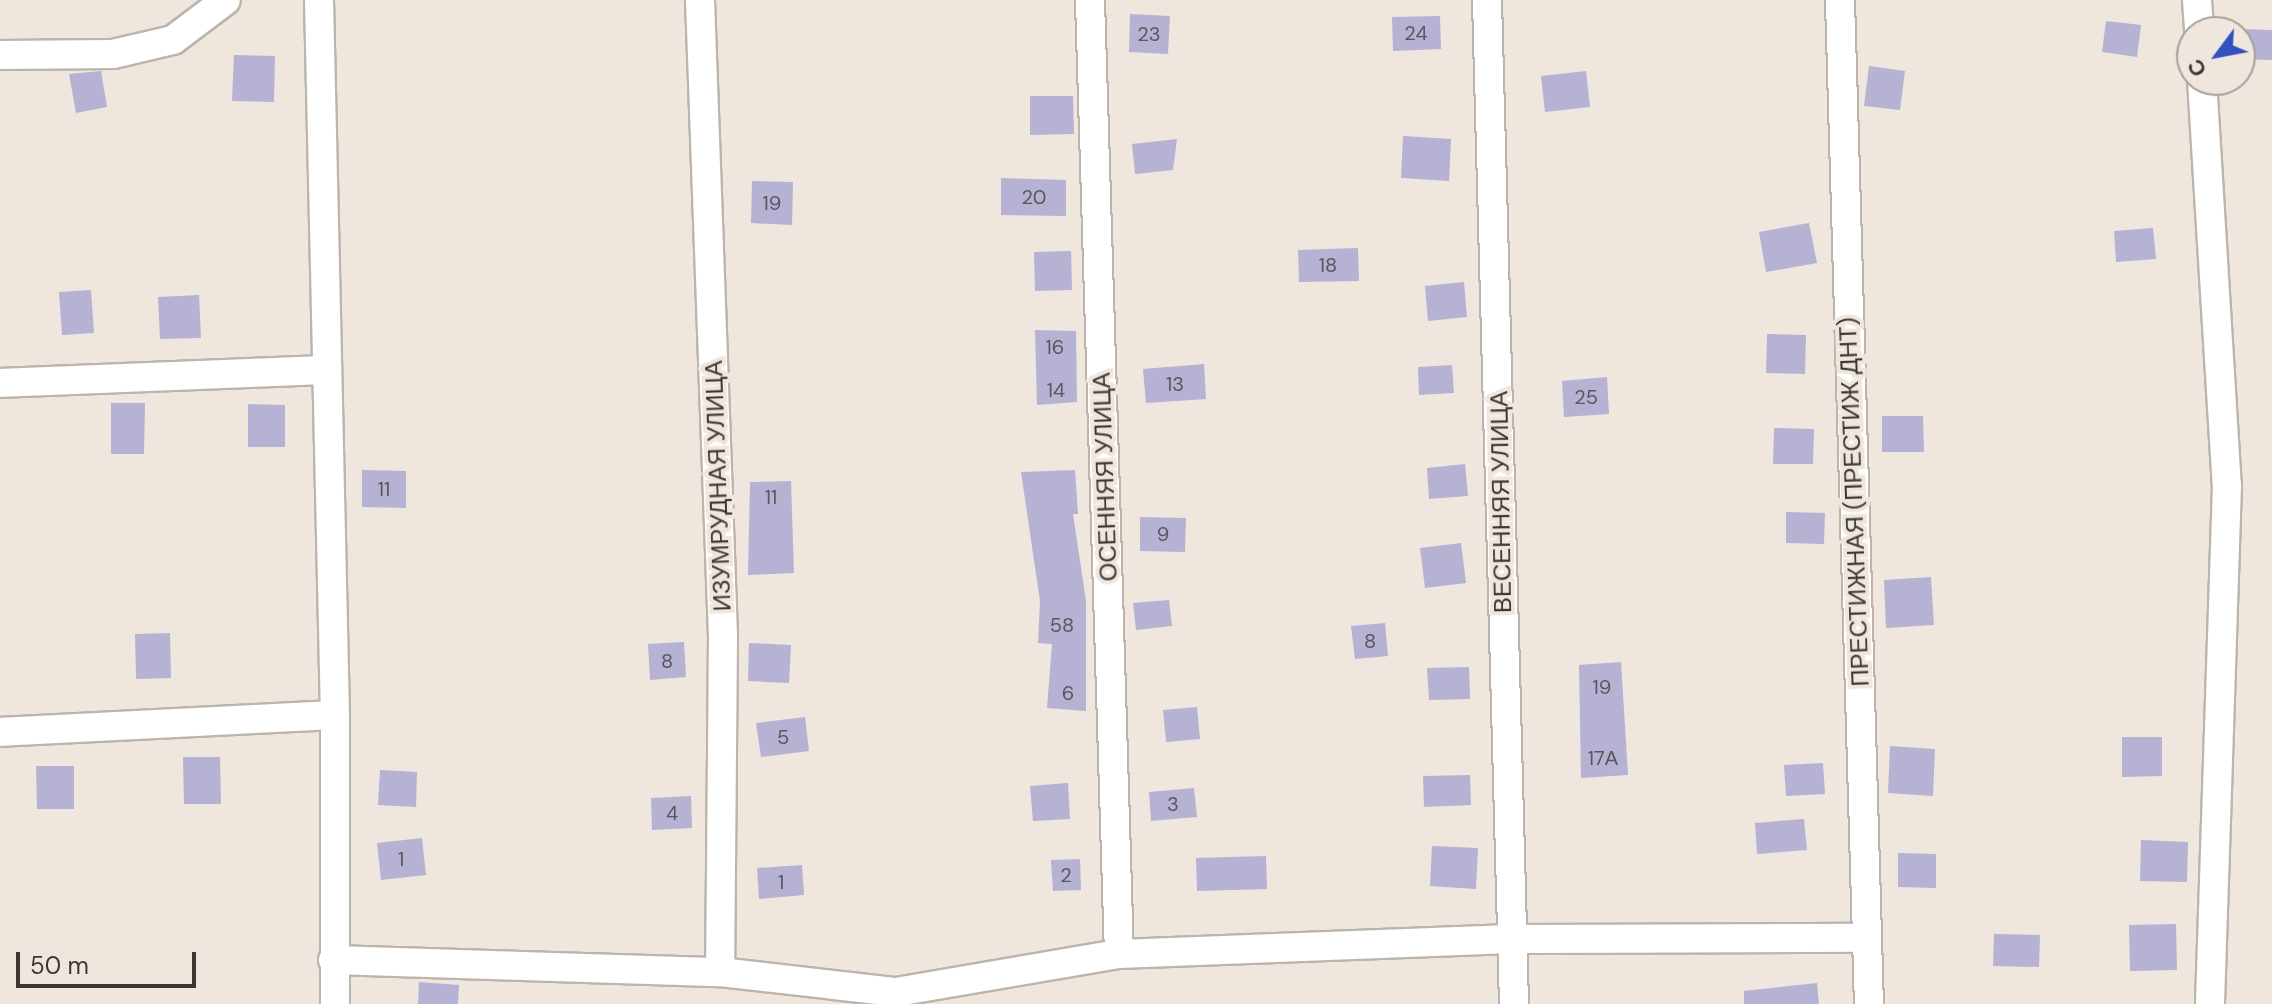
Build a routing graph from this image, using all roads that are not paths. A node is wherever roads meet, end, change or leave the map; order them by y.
1 (226, 0) edge
2 (319, 0) edge
3 (700, 0) edge
4 (1090, 0) edge
5 (1487, 0) edge
6 (1840, 0) edge
7 (0, 55) edge
8 (2203, 96) edge
9 (323, 370) junction
10 (0, 383) edge
11 (335, 715) junction
12 (0, 732) edge
13 (1866, 938) junction
14 (1511, 939) junction
15 (1119, 954) junction
16 (333, 960) junction
17 (720, 972) junction
18 (335, 1004) edge
19 (1514, 1004) edge
20 (1869, 1004) edge
21 (2210, 1004) edge

1 - 7 street
2 - 9 street
3 - 17 street, ИЗУМРУДНАЯ УЛИЦА
4 - 15 street, ОСЕННЯЯ УЛИЦА
5 - 14 street, ВЕСЕННЯЯ УЛИЦА
6 - 13 street, ПРЕСТИЖНАЯ (ПРЕСТИЖ ДНТ)
8 - 21 street
9 - 10 street
9 - 11 street
11 - 12 street
11 - 16 street
13 - 14 street
13 - 20 street, ПРЕСТИЖНАЯ (ПРЕСТИЖ ДНТ)
14 - 15 street
14 - 19 street, ВЕСЕННЯЯ УЛИЦА
15 - 17 street
16 - 17 street
16 - 18 street

